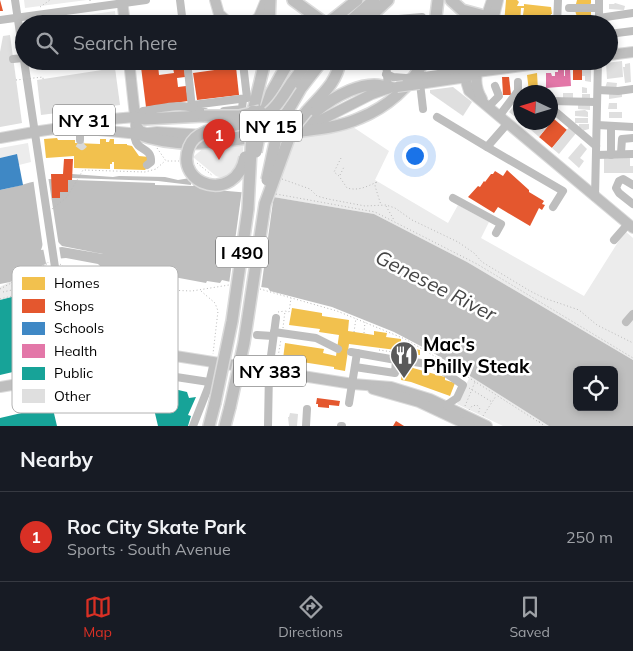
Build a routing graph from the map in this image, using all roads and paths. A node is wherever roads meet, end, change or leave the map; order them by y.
1 (15, 0) edge
2 (50, 0) edge
3 (146, 0) edge
4 (180, 0) edge
5 (215, 0) edge
6 (266, 0) edge
7 (270, 0) edge
8 (293, 0) edge
9 (357, 0) edge
10 (374, 0) edge
11 (388, 0) edge
12 (438, 0) edge
13 (451, 0) edge
14 (492, 0) edge
15 (498, 0) edge
16 (558, 0) edge
17 (122, 2) edge
18 (599, 4) edge
19 (40, 7) dead end
20 (569, 8) dead end
21 (633, 13) edge
22 (18, 15) edge
23 (32, 15) edge
24 (124, 15) edge
25 (182, 15) edge
26 (220, 15) edge
27 (260, 15) edge
28 (269, 15) edge
29 (314, 15) edge
30 (338, 15) edge
31 (357, 15) edge
32 (372, 15) edge
33 (436, 15) edge
34 (473, 15) edge
35 (490, 15) edge
36 (492, 15) edge
37 (557, 15) edge
38 (618, 17) edge
39 (15, 18) edge
40 (1, 21) edge
41 (633, 31) edge
42 (618, 33) edge
43 (633, 52) edge
44 (618, 54) edge
45 (25, 70) edge
46 (130, 70) edge
47 (188, 70) edge
48 (244, 70) edge
49 (264, 70) edge
50 (284, 70) edge
51 (301, 70) edge
52 (315, 70) edge
53 (337, 70) edge
54 (386, 70) edge
55 (418, 70) edge
56 (464, 70) edge
57 (471, 70) edge
58 (598, 70) edge
59 (386, 74) junction
60 (43, 79) dead end
61 (16, 80) dead end
62 (421, 81) junction
63 (518, 82) dead end
64 (291, 84) junction
65 (495, 86) dead end
66 (393, 87) junction
67 (633, 89) edge
68 (598, 90) junction
69 (558, 101) edge
70 (597, 102) junction
71 (487, 104) junction
72 (192, 107) junction
73 (423, 109) dead end
74 (311, 111) junction
75 (558, 113) edge
76 (258, 114) junction
77 (500, 115) junction
78 (136, 117) junction
79 (437, 117) dead end
80 (508, 123) junction
81 (597, 126) junction
82 (611, 126) junction
83 (633, 127) edge
84 (80, 128) junction
85 (33, 132) junction
86 (141, 133) junction
87 (0, 138) edge
88 (633, 138) edge
89 (81, 142) dead end
90 (596, 146) junction
91 (487, 147) junction
92 (621, 154) junction
93 (633, 154) edge
94 (596, 155) junction
95 (610, 155) junction
96 (341, 158) dead end
97 (166, 161) dead end
98 (147, 165) dead end
99 (344, 167) dead end
100 (339, 176) junction
101 (572, 177) junction
102 (633, 185) edge
103 (562, 191) junction
104 (273, 194) dead end
105 (595, 197) junction
106 (453, 198) dead end
107 (328, 199) dead end
108 (328, 203) junction
109 (633, 204) edge
110 (381, 205) dead end
111 (553, 207) dead end
112 (51, 209) dead end
113 (263, 212) junction
114 (395, 222) junction
115 (631, 225) edge
116 (496, 233) dead end
117 (614, 240) dead end
118 (53, 263) junction
119 (47, 266) edge
120 (53, 266) edge
121 (59, 266) edge
122 (12, 282) edge
123 (236, 286) dead end
124 (1, 288) edge
125 (255, 288) dead end
126 (12, 290) edge
127 (201, 290) junction
128 (178, 291) edge
129 (3, 292) junction
130 (12, 296) edge
131 (4, 298) junction
132 (291, 298) junction
133 (0, 299) edge
134 (289, 312) dead end
135 (633, 314) edge
136 (276, 318) dead end
137 (356, 318) junction
138 (365, 321) junction
139 (626, 322) dead end
140 (354, 332) dead end
141 (364, 333) dead end
142 (273, 334) junction
143 (257, 335) dead end
144 (633, 343) edge
145 (338, 349) dead end
146 (178, 356) edge
147 (213, 358) junction
148 (633, 358) edge
149 (414, 362) tunnel mouth
150 (355, 367) junction
151 (268, 371) junction
152 (178, 377) edge
153 (209, 382) junction
154 (475, 382) junction
155 (353, 384) junction
156 (471, 389) junction
157 (496, 395) junction
158 (492, 402) junction
159 (349, 403) dead end
160 (448, 404) junction
161 (307, 409) dead end
162 (471, 419) edge
163 (540, 422) junction
164 (267, 425) edge
165 (193, 426) edge
166 (209, 426) edge
167 (225, 426) edge
168 (258, 426) edge
169 (306, 426) edge
170 (545, 426) edge
171 (552, 426) edge

1 - 22 street
2 - 19 path
3 - 17 street
4 - 25 street
5 - 26 main road
6 - 27 main road
7 - 28 highway
8 - 29 highway
9 - 30 highway
10 - 31 highway
11 - 32 highway
12 - 33 highway
13 - 34 highway
14 - 35 main road
15 - 36 main road
16 - 37 street
17 - 23 street
17 - 24 main road
18 - 20 street
21 - 38 street
39 - 40 street
41 - 42 street
43 - 44 main road
45 - 85 street
46 - 78 main road, NY 31
47 - 72 street
48 - 72 street
49 - 76 highway
50 - 76 highway
51 - 64 highway
52 - 113 highway, I 490, bridge
53 - 74 highway
54 - 59 street
55 - 86 highway
56 - 62 main road, NY 15
57 - 71 main road
58 - 68 street
59 - 62 street, bridge
59 - 66 street
60 - 61 path, bridge
62 - 66 main road, NY 15, bridge
62 - 73 street
63 - 77 street
64 - 76 highway, bridge
64 - 78 highway, bridge
65 - 71 street
66 - 74 highway
66 - 86 main road, NY 15
67 - 68 street
68 - 70 street
69 - 70 street
70 - 81 street
71 - 77 main road
72 - 78 street
74 - 113 highway, bridge
75 - 90 street
76 - 166 highway, I 490, bridge
77 - 80 main road
78 - 85 main road, NY 31
78 - 86 main road
79 - 91 street
80 - 91 street
80 - 101 main road
81 - 82 street
81 - 90 street
82 - 83 street
82 - 95 street
84 - 85 main road, NY 15
84 - 86 main road, NY 15
84 - 89 street
85 - 87 main road, NY 31
85 - 118 street
86 - 98 street
88 - 92 street
90 - 94 street
91 - 103 street
92 - 93 street
92 - 95 street
94 - 95 street
94 - 105 street
96 - 100 path
97 - 112 path
99 - 100 path
100 - 110 path
101 - 103 street
101 - 105 main road
102 - 109 street
103 - 111 street
104 - 108 path
105 - 115 main road
106 - 116 street
107 - 108 path
108 - 114 path
113 - 167 highway, I 490, bridge
114 - 144 path
114 - 148 path
115 - 117 street
118 - 119 path
118 - 120 street
118 - 121 path
122 - 124 path
123 - 127 path
124 - 129 path
125 - 132 path
126 - 129 path
127 - 128 path
127 - 147 path
129 - 131 path
130 - 131 path
131 - 133 path
132 - 134 path
132 - 137 path
135 - 139 street
136 - 142 street
137 - 138 path
137 - 140 path
138 - 141 path
138 - 154 path
142 - 143 street
142 - 145 street
142 - 151 street
146 - 147 main road, NY 383
147 - 151 main road, NY 383
147 - 153 street
149 - 160 street
150 - 150 street
150 - 155 street
151 - 155 main road, NY 383
151 - 164 street
152 - 153 street
153 - 165 street
154 - 156 path
154 - 157 path
155 - 159 street
155 - 160 main road, NY 383
155 - 162 main road, NY 383
156 - 158 path
156 - 162 path
157 - 158 path
157 - 163 path
158 - 162 path
160 - 162 main road, NY 383
161 - 169 street
163 - 170 path
163 - 171 path
164 - 168 street

